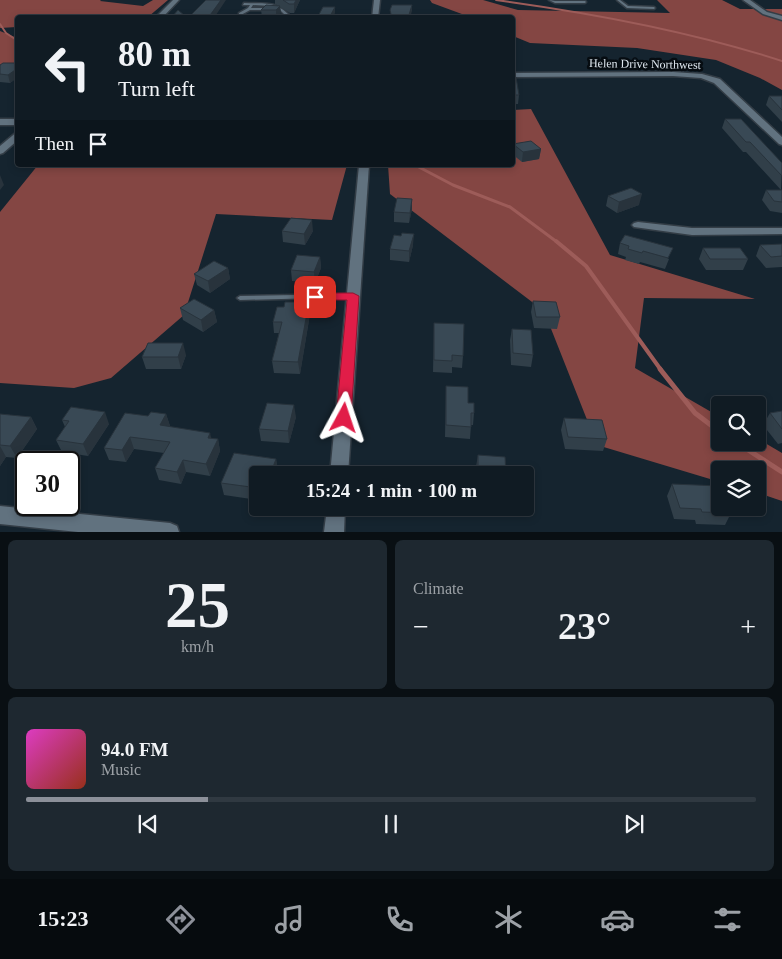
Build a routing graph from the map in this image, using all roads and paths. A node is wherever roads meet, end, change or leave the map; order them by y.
1 (176, 0) edge
2 (377, 0) edge
3 (550, 0) edge
4 (618, 0) edge
5 (746, 0) edge
6 (585, 2) dead end
7 (244, 4) dead end
8 (252, 4) junction
9 (654, 8) dead end
10 (249, 9) junction
11 (281, 9) junction
12 (240, 14) dead end
13 (161, 15) edge
14 (287, 15) edge
15 (375, 15) edge
16 (782, 18) edge
17 (515, 75) edge
18 (0, 122) edge
19 (15, 122) edge
20 (15, 137) edge
21 (782, 142) edge
22 (0, 151) edge
23 (364, 167) edge
24 (638, 225) dead end
25 (782, 231) edge
26 (353, 296) junction
27 (240, 298) dead end
28 (340, 466) edge
29 (0, 515) edge
30 (335, 516) edge
31 (170, 532) edge
32 (334, 532) edge

1 - 13 street
2 - 15 street
3 - 6 lane
4 - 9 lane
5 - 16 street
7 - 8 lane
8 - 10 lane
8 - 11 lane
10 - 11 lane
10 - 12 lane
11 - 14 lane
17 - 21 street, Helen Drive Northwest
18 - 19 street
20 - 22 street
23 - 26 street
24 - 25 street
26 - 27 lane
26 - 28 street
29 - 31 street
30 - 32 street

